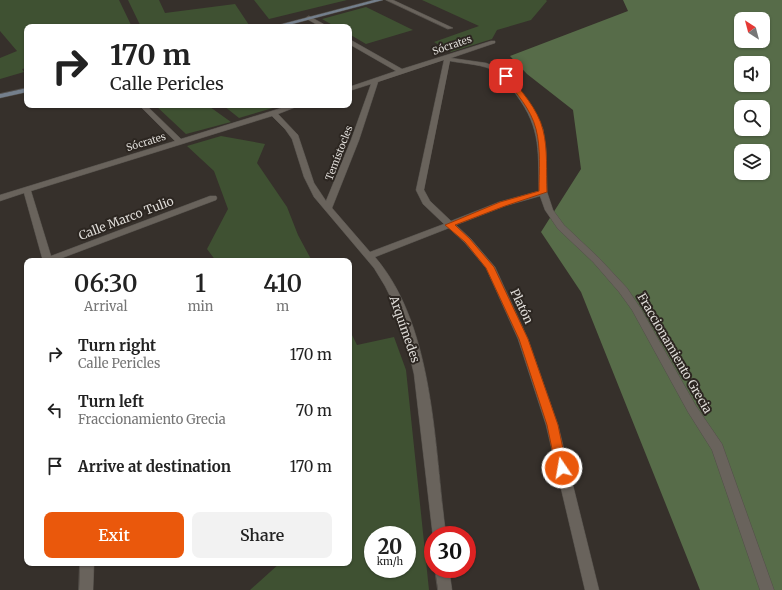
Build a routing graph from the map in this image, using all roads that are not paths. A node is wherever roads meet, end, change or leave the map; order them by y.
1 (380, 0) edge
2 (389, 0) edge
3 (309, 18) junction
4 (286, 24) edge
5 (320, 24) edge
6 (450, 28) dead end
7 (492, 42) dead end
8 (352, 43) edge
9 (446, 59) junction
10 (402, 72) junction
11 (375, 81) junction
12 (352, 88) edge
13 (24, 91) edge
14 (0, 96) edge
15 (145, 108) edge
16 (289, 108) edge
17 (274, 113) junction
18 (180, 142) junction
19 (27, 190) junction
20 (543, 192) junction
21 (0, 198) edge
22 (213, 198) dead end
23 (328, 208) junction
24 (449, 225) junction
25 (370, 256) junction
26 (47, 258) edge
27 (53, 258) edge
28 (438, 526) edge
29 (86, 566) edge
30 (443, 578) edge
31 (86, 590) edge
32 (445, 590) edge
33 (592, 590) edge
34 (767, 590) edge

1 - 3 street
2 - 6 street
3 - 4 street
3 - 5 street
7 - 9 street, Sócrates
8 - 10 street
9 - 10 street, Sócrates
9 - 20 street, Fraccionamiento Grecia
9 - 24 street, Platón
10 - 11 street, Sócrates
11 - 12 street, Sócrates
11 - 23 street, Temístocles
13 - 14 street
15 - 18 street
16 - 17 street, Sócrates
17 - 18 street, Sócrates
17 - 23 street, Arquímedes
18 - 19 street, Sócrates
19 - 21 street, Sócrates
19 - 26 street
20 - 24 street
20 - 34 street, Fraccionamiento Grecia
22 - 27 street, Calle Marco Tulio
23 - 25 street, Arquímedes
24 - 25 street
24 - 33 street, Platón
25 - 28 street, Arquímedes
29 - 31 street
30 - 32 street

